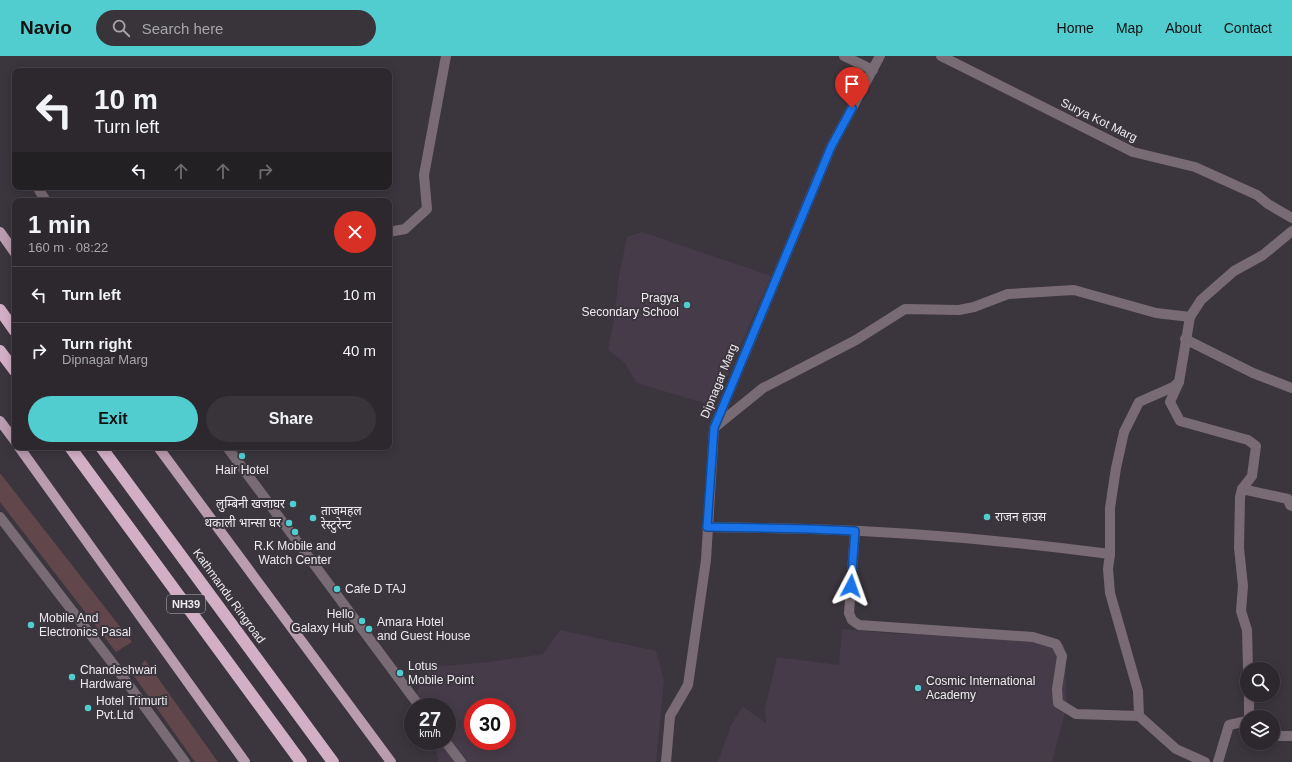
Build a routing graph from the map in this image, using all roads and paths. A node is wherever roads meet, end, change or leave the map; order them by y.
1 (446, 56) edge
2 (844, 56) edge
3 (880, 56) edge
4 (941, 56) edge
5 (873, 70) junction
6 (39, 190) dead end
7 (44, 198) edge
8 (1292, 218) edge
9 (392, 231) edge
10 (1292, 231) edge
11 (0, 232) edge
12 (12, 249) edge
13 (0, 310) edge
14 (1190, 316) junction
15 (12, 327) edge
16 (1185, 339) junction
17 (0, 351) edge
18 (12, 367) edge
19 (1179, 382) junction
20 (1292, 388) edge
21 (0, 421) edge
22 (714, 428) junction
23 (12, 437) edge
24 (21, 450) edge
25 (72, 450) edge
26 (103, 450) edge
27 (160, 450) edge
28 (236, 451) edge
29 (1242, 489) junction
30 (1292, 506) edge
31 (0, 517) edge
32 (707, 527) junction
33 (855, 531) junction
34 (1110, 554) junction
35 (1248, 662) edge
36 (414, 698) edge
37 (1139, 716) junction
38 (1240, 723) edge
39 (1280, 736) edge
40 (1292, 736) edge
41 (452, 750) edge
42 (185, 762) edge
43 (245, 762) edge
44 (301, 762) edge
45 (333, 762) edge
46 (391, 762) edge
47 (461, 762) edge
48 (666, 762) edge
49 (1204, 762) edge
50 (1218, 762) edge

1 - 9 street
2 - 5 street
3 - 5 street, Dipnagar Marg
4 - 8 street, Surya Kot Marg
5 - 22 street, Dipnagar Marg
6 - 7 street
10 - 14 street
11 - 12 main road
13 - 15 highway
14 - 16 street
14 - 22 street
16 - 19 street
16 - 20 street
17 - 18 highway
19 - 29 street
19 - 34 street
21 - 23 main road
22 - 32 street, Dipnagar Marg
24 - 43 main road
25 - 44 highway, NH39
26 - 45 highway, Kathmandu Ringroad / NH39
27 - 46 main road
28 - 36 street
29 - 30 street
29 - 35 street
31 - 42 street
32 - 33 street
32 - 48 street, Dipnagar Marg
33 - 34 street
33 - 37 street
34 - 37 street
37 - 49 street
38 - 50 street
39 - 40 street
41 - 47 street

